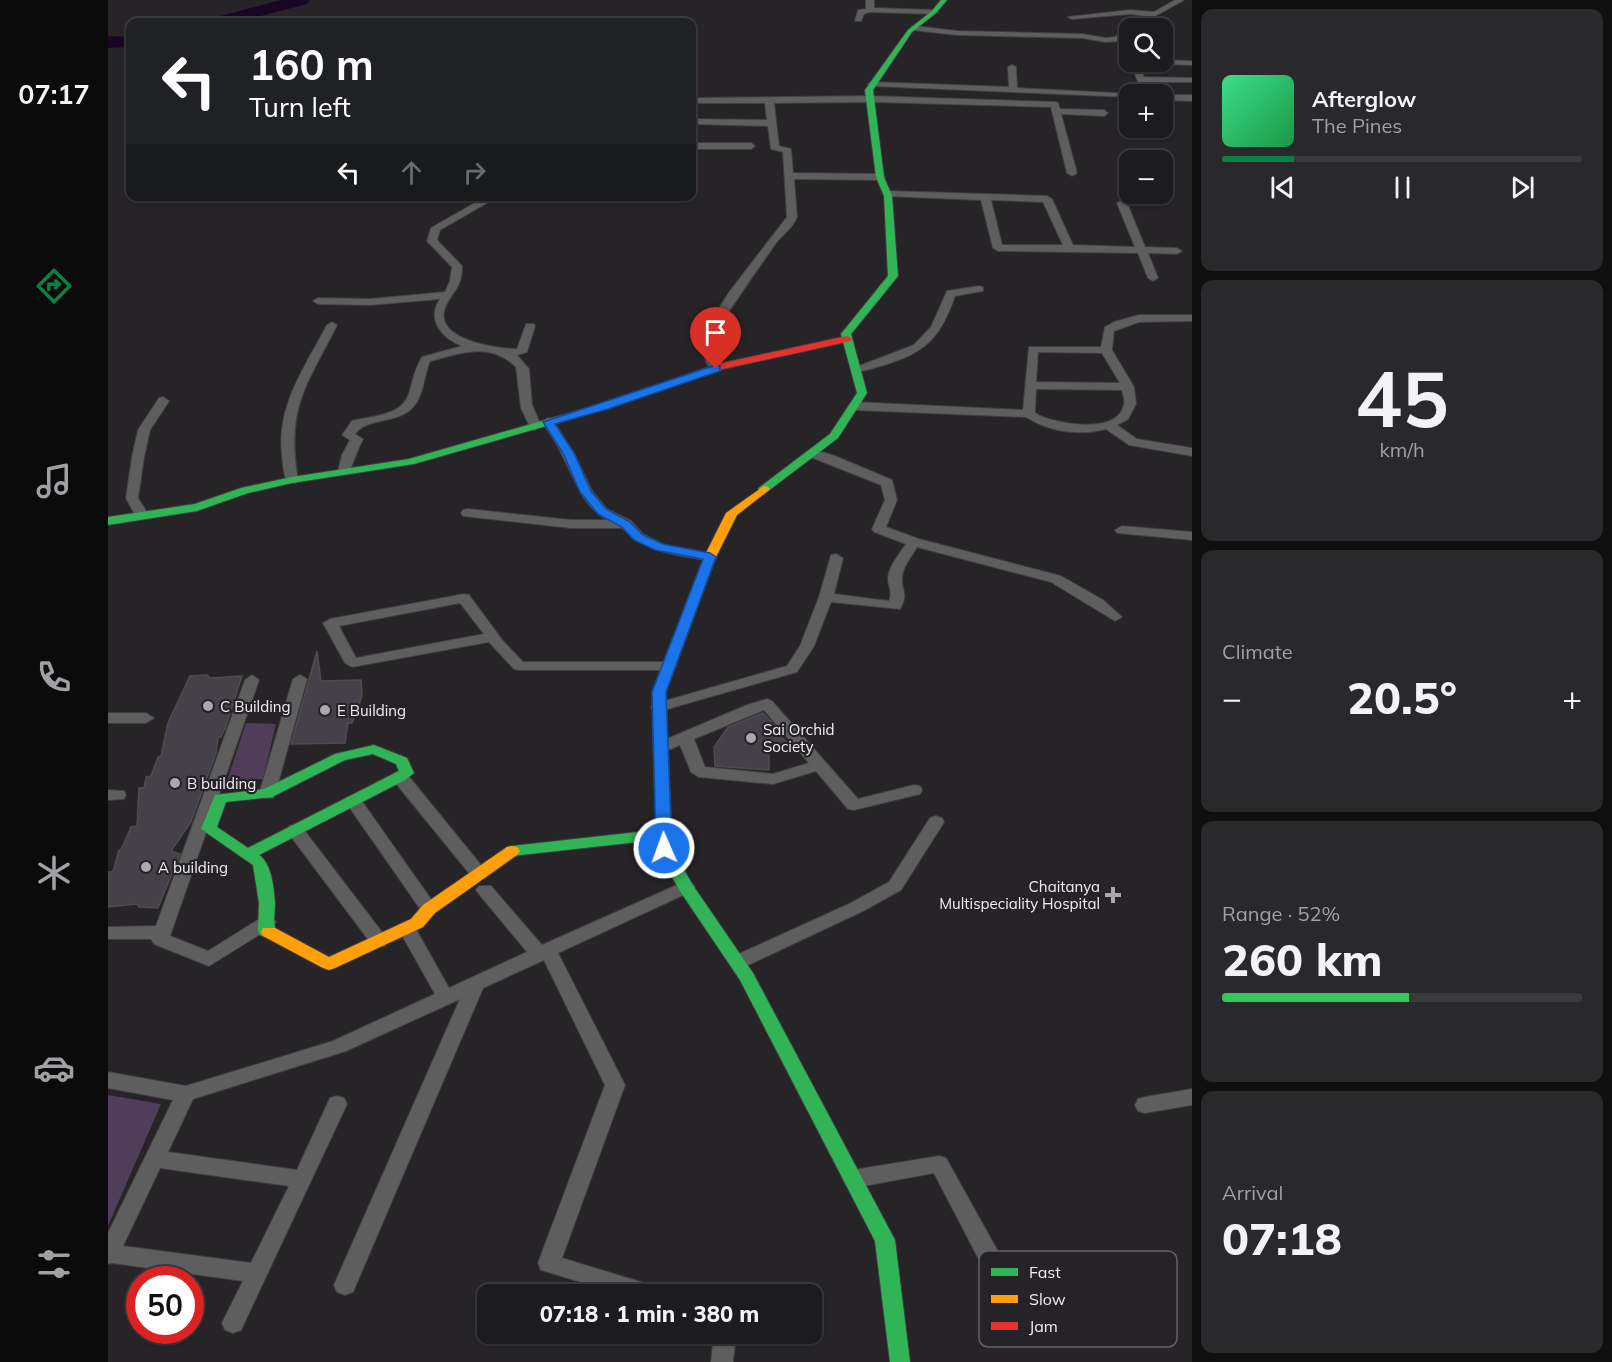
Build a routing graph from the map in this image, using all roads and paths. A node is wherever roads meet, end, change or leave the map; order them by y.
1 (870, 0) edge
2 (944, 0) edge
3 (1180, 0) edge
4 (870, 10) junction
5 (934, 12) junction
6 (1155, 14) junction
7 (1072, 16) dead end
8 (1148, 18) edge
9 (858, 19) dead end
10 (915, 28) junction
11 (1119, 37) edge
12 (1173, 62) edge
13 (1192, 63) edge
14 (1012, 67) dead end
15 (1139, 72) edge
16 (1141, 79) junction
17 (1192, 80) edge
18 (872, 84) junction
19 (1143, 84) edge
20 (1013, 90) junction
21 (1119, 95) edge
22 (1173, 97) edge
23 (1192, 98) edge
24 (696, 100) edge
25 (769, 100) junction
26 (870, 100) junction
27 (1056, 111) junction
28 (1104, 113) dead end
29 (696, 122) edge
30 (771, 123) junction
31 (696, 146) edge
32 (751, 146) dead end
33 (1072, 174) dead end
34 (789, 176) junction
35 (880, 177) junction
36 (888, 194) junction
37 (985, 197) junction
38 (486, 201) edge
39 (1122, 204) edge
40 (1069, 248) junction
41 (1143, 251) junction
42 (1177, 251) dead end
43 (1153, 278) dead end
44 (979, 289) dead end
45 (448, 295) junction
46 (318, 302) dead end
47 (1192, 318) edge
48 (332, 325) dead end
49 (530, 326) dead end
50 (847, 339) junction
51 (474, 346) junction
52 (1106, 350) junction
53 (495, 352) junction
54 (716, 369) junction
55 (857, 369) junction
56 (1030, 385) junction
57 (1128, 387) junction
58 (163, 401) dead end
59 (854, 406) junction
60 (1029, 414) junction
61 (542, 424) junction
62 (1110, 426) junction
63 (1192, 452) edge
64 (812, 453) junction
65 (344, 471) junction
66 (292, 480) junction
67 (468, 513) dead end
68 (141, 514) junction
69 (108, 521) edge
70 (626, 524) junction
71 (1122, 530) dead end
72 (1192, 536) edge
73 (914, 542) junction
74 (710, 557) junction
75 (836, 558) dead end
76 (826, 597) junction
77 (1115, 617) dead end
78 (493, 637) junction
79 (670, 666) junction
80 (300, 679) dead end
81 (252, 680) dead end
82 (659, 707) junction
83 (108, 718) edge
84 (146, 718) dead end
85 (685, 737) junction
86 (661, 748) junction
87 (820, 765) junction
88 (400, 777) junction
89 (914, 790) dead end
90 (267, 794) junction
91 (353, 801) junction
92 (936, 822) dead end
93 (295, 830) junction
94 (664, 834) junction
95 (247, 855) junction
96 (482, 882) junction
97 (686, 886) junction
98 (429, 909) junction
99 (267, 922) junction
100 (407, 928) junction
101 (161, 932) junction
102 (108, 933) edge
103 (378, 941) junction
104 (544, 953) junction
105 (738, 962) junction
106 (475, 985) junction
107 (446, 998) junction
108 (108, 1080) edge
109 (186, 1094) junction
110 (1192, 1097) edge
111 (337, 1104) dead end
112 (1145, 1105) dead end
113 (155, 1159) junction
114 (303, 1179) junction
115 (853, 1179) junction
116 (986, 1251) edge
117 (108, 1254) edge
118 (256, 1273) junction
119 (617, 1284) edge
120 (345, 1285) dead end
121 (233, 1323) dead end
122 (724, 1344) edge
123 (722, 1362) edge
124 (900, 1362) edge

1 - 4 street
2 - 5 main road
3 - 6 street
4 - 5 street
4 - 9 street
5 - 10 main road
6 - 7 street
6 - 8 street
10 - 11 street
10 - 18 main road
12 - 13 street
14 - 20 street
15 - 16 street
16 - 17 street
16 - 19 street
18 - 20 street
18 - 26 main road
20 - 21 street
22 - 23 street
24 - 25 street
25 - 26 street
25 - 30 street
26 - 27 street
26 - 35 main road
27 - 28 street
27 - 33 street
29 - 30 street
30 - 34 street
31 - 32 street
34 - 35 street
34 - 54 street
35 - 36 main road
36 - 37 street
36 - 50 main road
37 - 40 street
37 - 40 street
38 - 45 street
39 - 41 street
40 - 41 street
41 - 42 street
41 - 43 street
44 - 55 street
45 - 46 street
45 - 51 street
47 - 52 street
48 - 66 street
49 - 53 street
50 - 54 main road
50 - 55 main road
51 - 53 street
51 - 65 street
52 - 56 street
52 - 57 street
53 - 61 street
54 - 61 main road
55 - 59 main road
56 - 57 street
56 - 60 street
57 - 62 street
58 - 68 street
59 - 60 street
59 - 64 main road
60 - 62 street
61 - 65 main road
61 - 70 street
62 - 63 street
64 - 73 street
64 - 74 main road
65 - 66 main road
66 - 68 main road
67 - 70 street
68 - 69 main road
70 - 74 street
71 - 72 street
73 - 76 street
73 - 77 street
74 - 79 main road
75 - 76 street
76 - 82 street
78 - 78 street
78 - 79 street
79 - 82 main road
80 - 90 street
81 - 101 street
82 - 86 main road
83 - 84 street
85 - 86 street
85 - 87 street
85 - 87 street
86 - 94 main road
87 - 89 street
88 - 90 main road
88 - 91 main road
88 - 96 street
90 - 95 main road
91 - 93 main road
91 - 98 street
92 - 105 street
93 - 95 main road
93 - 103 street
94 - 96 main road
94 - 97 main road
95 - 99 main road
96 - 98 main road
96 - 104 street
97 - 104 street
97 - 105 main road
98 - 100 main road
99 - 101 street
99 - 103 main road
100 - 103 main road
100 - 107 street
101 - 102 street
104 - 106 street
104 - 119 street
105 - 115 main road
106 - 107 street
106 - 120 street
107 - 109 street
108 - 109 street
109 - 113 street
110 - 112 street
111 - 114 street
113 - 114 street
113 - 117 street
114 - 118 street
115 - 116 street
115 - 124 main road
117 - 118 street
118 - 121 street
122 - 123 street

